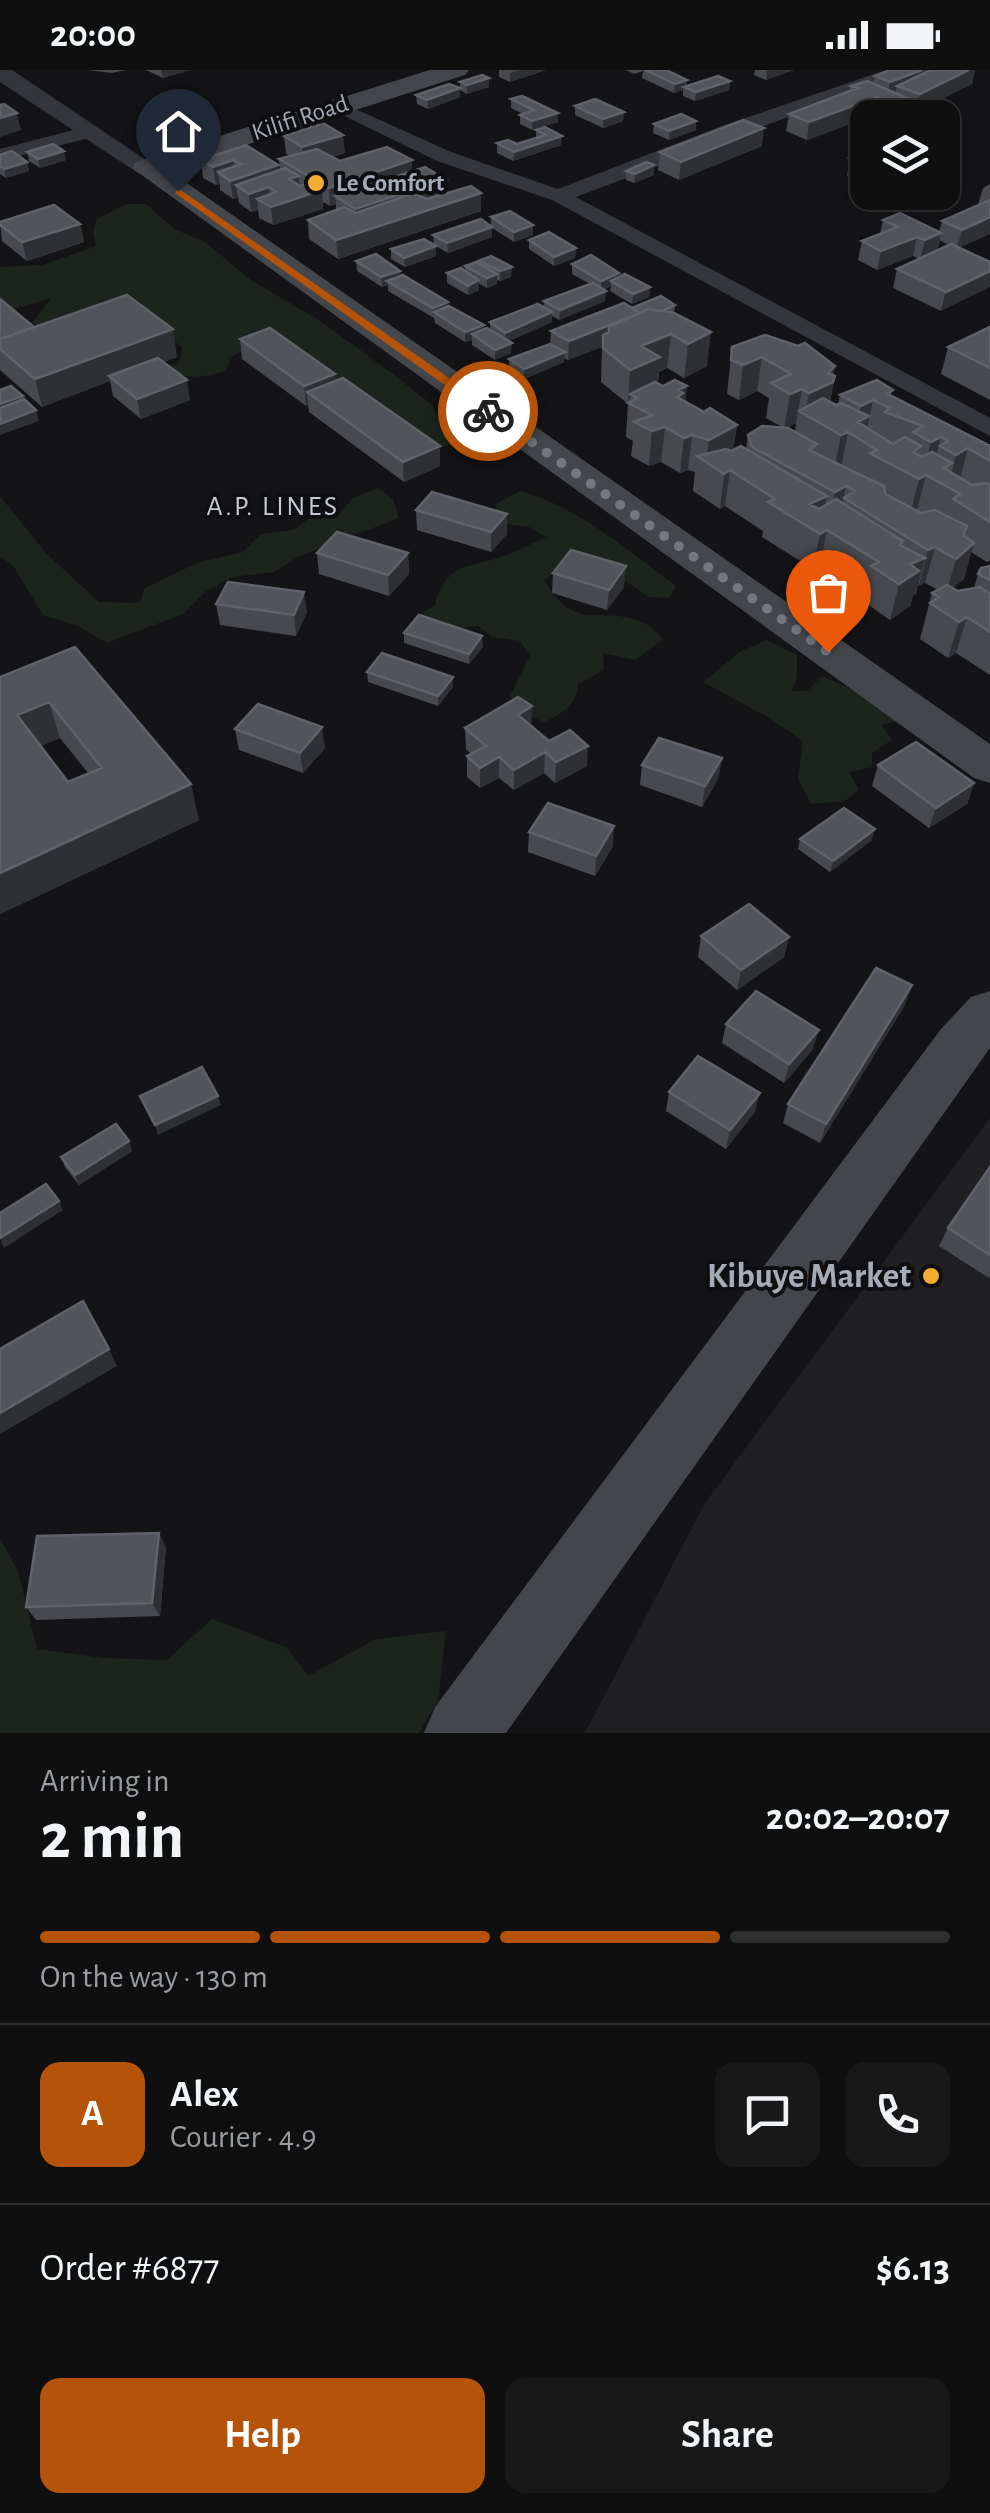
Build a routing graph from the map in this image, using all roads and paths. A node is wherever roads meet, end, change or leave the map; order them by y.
1 (456, 70) edge
2 (903, 70) edge
3 (5, 80) edge
4 (333, 106) junction
5 (89, 132) junction
6 (0, 155) edge
7 (146, 168) junction
8 (559, 196) junction
9 (990, 428) edge
10 (990, 768) edge
11 (990, 1012) edge
12 (461, 1733) edge

1 - 4 main road, Kilifi Road
2 - 8 street
3 - 5 street
4 - 7 main road, Kilifi Road
4 - 8 street
5 - 6 street
5 - 7 street
7 - 10 main road
8 - 9 street
11 - 12 main road

